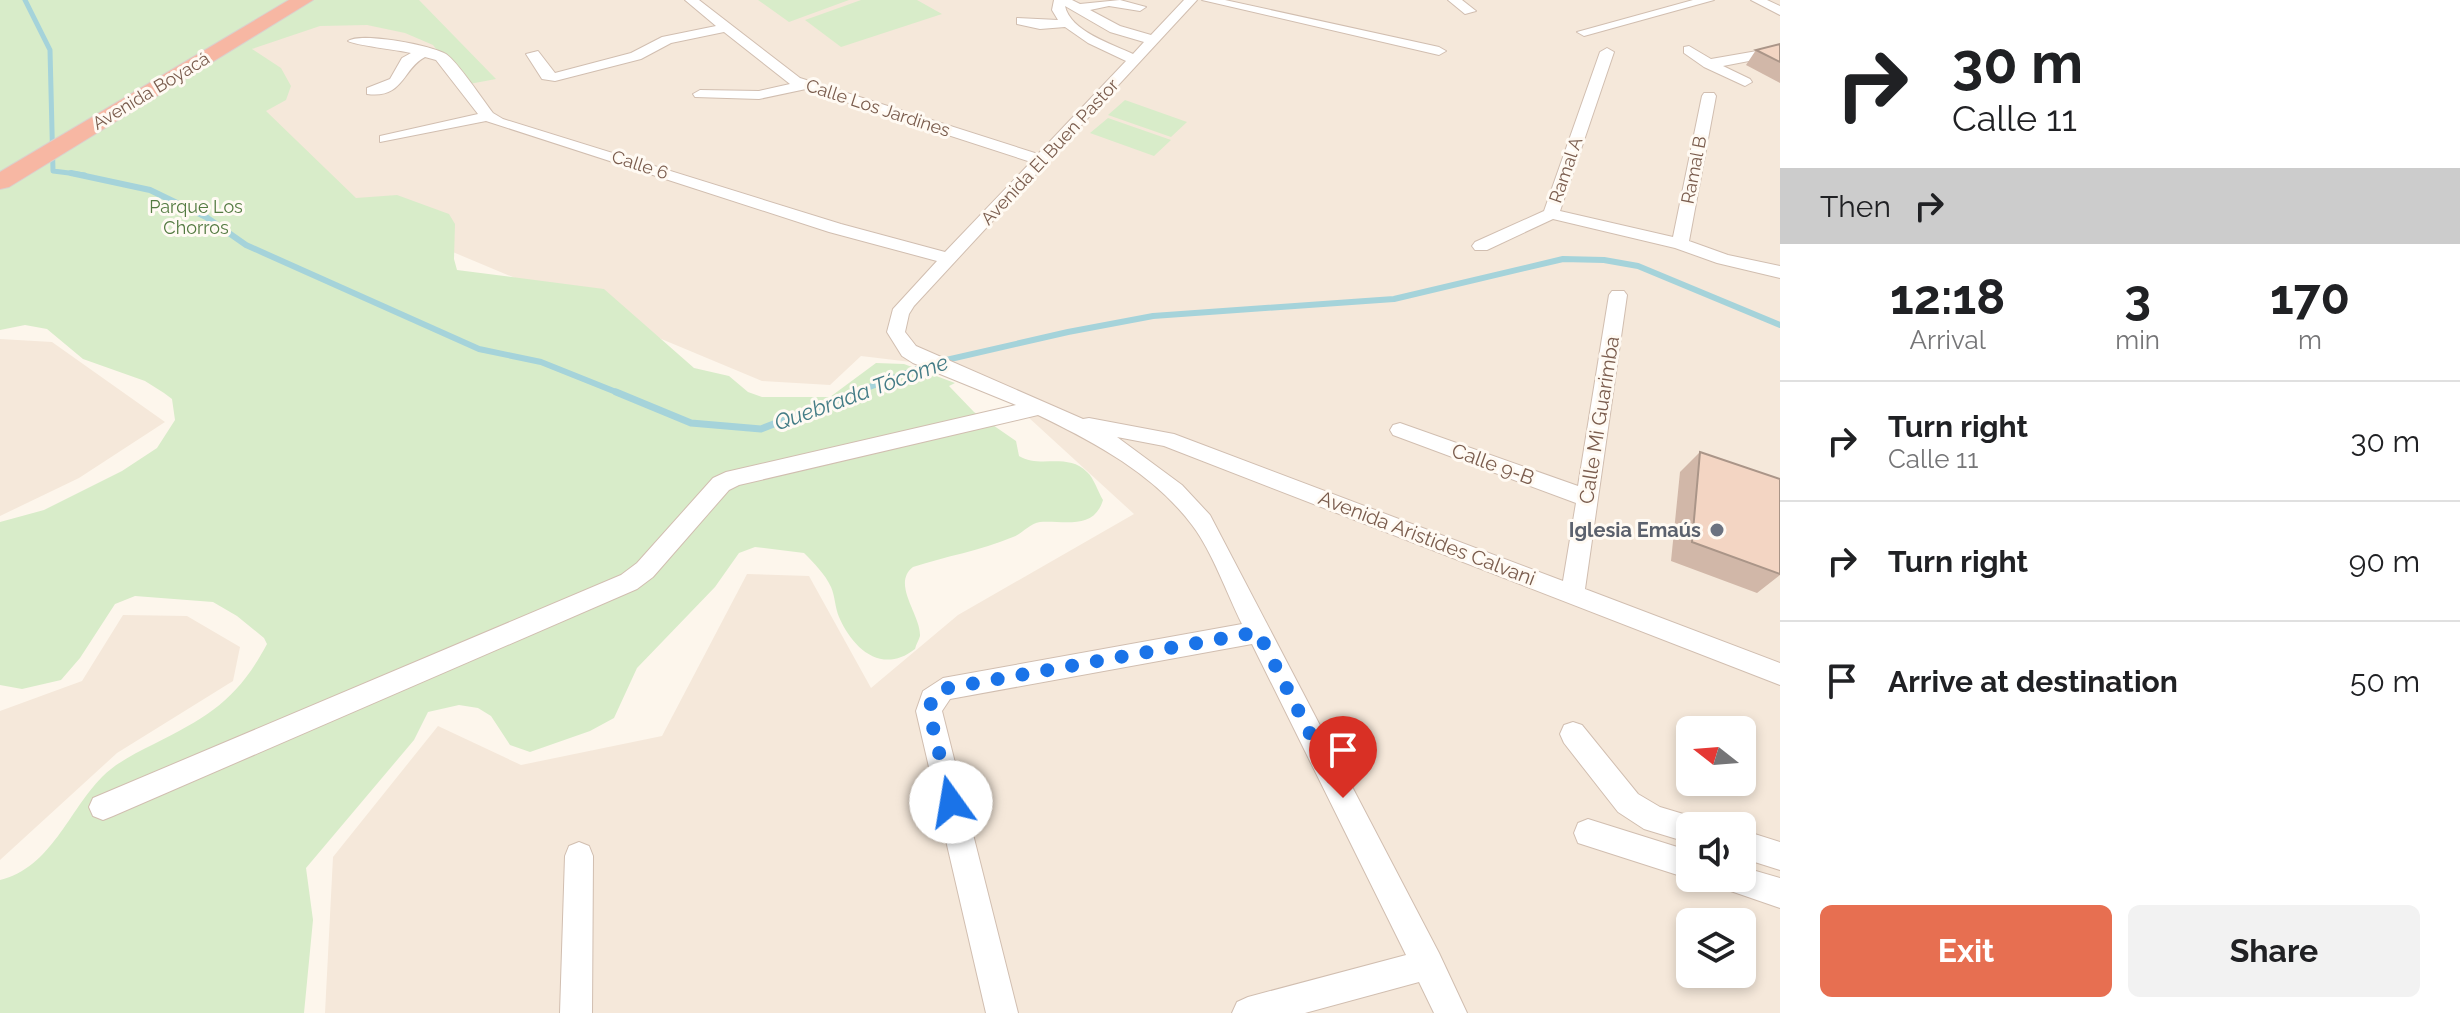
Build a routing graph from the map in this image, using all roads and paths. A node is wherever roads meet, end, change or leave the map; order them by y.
1 (268, 0) edge
2 (303, 0) edge
3 (691, 0) edge
4 (1062, 0) edge
5 (1191, 0) edge
6 (1208, 0) edge
7 (1454, 0) edge
8 (1708, 0) edge
9 (1757, 0) edge
10 (1140, 7) dead end
11 (1076, 9) junction
12 (1470, 11) dead end
13 (1780, 11) edge
14 (1022, 21) dead end
15 (1068, 23) junction
16 (727, 28) junction
17 (1584, 32) dead end
18 (1153, 40) junction
19 (355, 41) dead end
20 (1439, 50) dead end
21 (1689, 50) dead end
22 (1780, 51) edge
23 (1607, 52) dead end
24 (411, 54) junction
25 (533, 54) dead end
26 (1135, 60) junction
27 (1709, 64) junction
28 (1745, 82) dead end
29 (806, 85) junction
30 (372, 91) dead end
31 (700, 94) dead end
32 (1709, 96) dead end
33 (488, 116) junction
34 (385, 139) dead end
35 (0, 158) edge
36 (1041, 160) junction
37 (0, 182) edge
38 (1551, 214) junction
39 (1680, 244) junction
40 (1481, 246) dead end
41 (951, 259) junction
42 (1780, 272) edge
43 (1618, 295) dead end
44 (1037, 408) junction
45 (1068, 422) junction
46 (1400, 430) dead end
47 (1587, 498) junction
48 (1573, 594) junction
49 (1258, 632) junction
50 (1780, 674) edge
51 (1573, 734) dead end
52 (103, 807) dead end
53 (1676, 825) edge
54 (1588, 833) dead end
55 (1756, 848) edge
56 (579, 856) dead end
57 (1780, 856) edge
58 (1676, 861) edge
59 (1756, 886) edge
60 (1780, 893) edge
61 (1428, 964) junction
62 (576, 1013) edge
63 (1002, 1013) edge
64 (1248, 1013) edge
65 (1451, 1013) edge

1 - 35 highway, Avenida Boyacá
2 - 37 highway, Avenida Boyacá
3 - 16 street, Calle Los Jardines
4 - 11 street
4 - 15 street
5 - 18 street, Avenida El Buen Pastor
6 - 20 street
7 - 12 street
8 - 17 street
9 - 13 street
10 - 11 street
11 - 18 street
14 - 15 street
15 - 26 street
16 - 25 street
16 - 29 street, Calle Los Jardines
18 - 26 street, Avenida El Buen Pastor
19 - 24 street
21 - 27 street
22 - 27 street
23 - 38 street, Ramal A
24 - 30 street
24 - 33 street
26 - 36 street, Avenida El Buen Pastor
27 - 28 street
29 - 31 street
29 - 36 street, Calle Los Jardines
32 - 39 street, Ramal B
33 - 34 street
33 - 41 street, Calle 6
36 - 41 street, Avenida El Buen Pastor
38 - 39 street
38 - 40 street, Ramal A
39 - 42 street
41 - 44 street, Avenida El Buen Pastor
43 - 47 street, Calle Mi Guarimba
44 - 45 street
44 - 52 street
45 - 48 street, Avenida Aristides Calvani
45 - 49 street
46 - 47 street, Calle 9-B
47 - 48 street, Calle Mi Guarimba
48 - 50 street, Avenida Aristides Calvani
49 - 61 street
49 - 63 street
51 - 53 street
54 - 58 street
55 - 57 street
56 - 62 street
59 - 60 street
61 - 64 street
61 - 65 street

